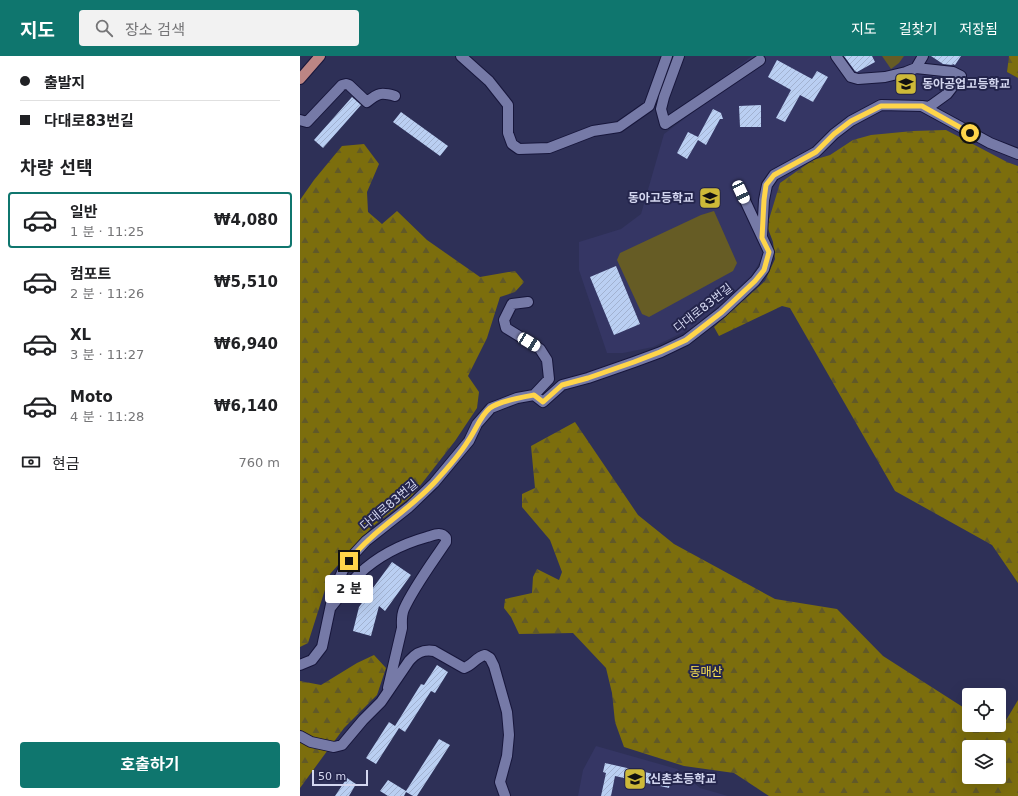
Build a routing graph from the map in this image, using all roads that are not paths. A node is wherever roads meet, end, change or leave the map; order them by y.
1 (320, 56) edge
2 (461, 56) edge
3 (479, 56) edge
4 (667, 56) edge
5 (679, 56) edge
6 (836, 56) edge
7 (923, 56) edge
8 (760, 60) dead end
9 (470, 63) junction
10 (916, 68) junction
11 (300, 79) edge
12 (395, 96) dead end
13 (922, 106) junction
14 (300, 120) edge
15 (1018, 154) edge
16 (741, 192) dead end
17 (762, 238) junction
18 (528, 302) dead end
19 (534, 395) junction
20 (330, 609) junction
21 (300, 665) edge
22 (387, 693) junction
23 (300, 736) edge
24 (504, 796) edge

1 - 11 main road
2 - 9 street
3 - 9 street
4 - 9 street
5 - 8 street
6 - 10 street
7 - 10 street
10 - 13 street
12 - 14 street
13 - 15 street
13 - 17 street
16 - 17 street
17 - 19 street, 다대로83번길
18 - 19 street
19 - 20 street, 다대로83번길
20 - 21 street, 다대로83번길
20 - 22 street
22 - 23 street
22 - 24 street

